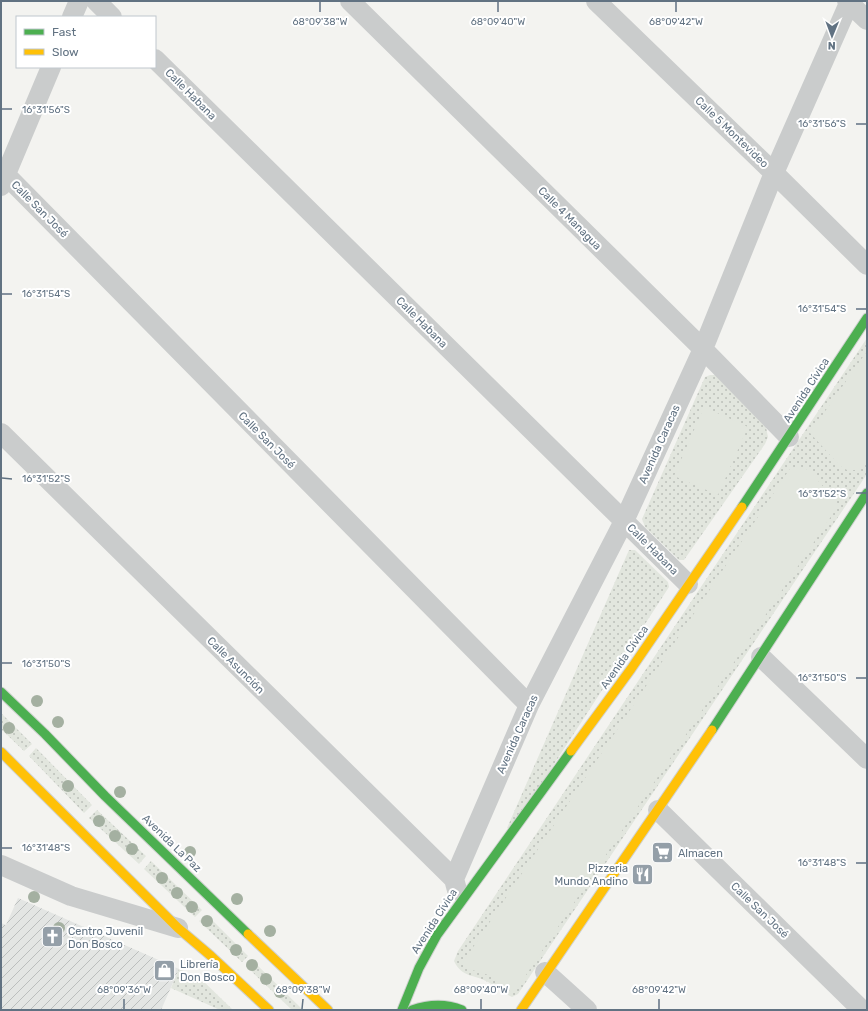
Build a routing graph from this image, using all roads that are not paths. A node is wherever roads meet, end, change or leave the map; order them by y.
1 (79, 1) edge
2 (96, 1) edge
3 (350, 1) edge
4 (596, 1) edge
5 (849, 2) edge
6 (72, 16) edge
7 (111, 16) edge
8 (867, 20) edge
9 (156, 60) edge
10 (51, 68) edge
11 (774, 173) junction
12 (4, 180) edge
13 (867, 265) edge
14 (867, 318) edge
15 (702, 349) junction
16 (1, 433) edge
17 (789, 437) junction
18 (864, 504) edge
19 (624, 521) junction
20 (688, 584) junction
21 (761, 657) junction
22 (1, 692) edge
23 (529, 705) junction
24 (1, 752) edge
25 (867, 759) edge
26 (658, 810) junction
27 (1, 865) edge
28 (454, 879) junction
29 (460, 902) junction
30 (178, 928) junction
31 (545, 972) junction
32 (269, 1010) edge
33 (328, 1010) edge
34 (402, 1010) edge
35 (412, 1010) edge
36 (462, 1010) edge
37 (520, 1010) edge
38 (587, 1010) edge
39 (862, 1010) edge

1 - 6 street
2 - 7 street
3 - 15 street, Calle 4 Managua
4 - 11 street, Calle 5 Montevideo
5 - 8 street
5 - 11 street, Avenida Caracas
9 - 19 street, Calle Habana
10 - 12 street
11 - 13 street, Calle 5 Montevideo
11 - 15 street, Avenida Caracas
12 - 23 street, Calle San José
14 - 17 main road, Avenida Cívica
15 - 17 street, Calle 4 Managua
15 - 19 street, Avenida Caracas
16 - 28 street, Calle Asunción
17 - 20 main road, Avenida Cívica
18 - 21 main road
19 - 20 street, Calle Habana
19 - 23 street, Avenida Caracas
20 - 29 main road, Avenida Cívica
21 - 25 street
21 - 26 main road
22 - 33 main road, Avenida La Paz
23 - 28 street, Avenida Caracas
24 - 30 main road
26 - 31 main road
26 - 39 street, Calle San José
27 - 30 street
28 - 29 street
29 - 34 main road, Avenida Cívica
30 - 32 main road
31 - 37 main road
31 - 38 street
35 - 36 main road

